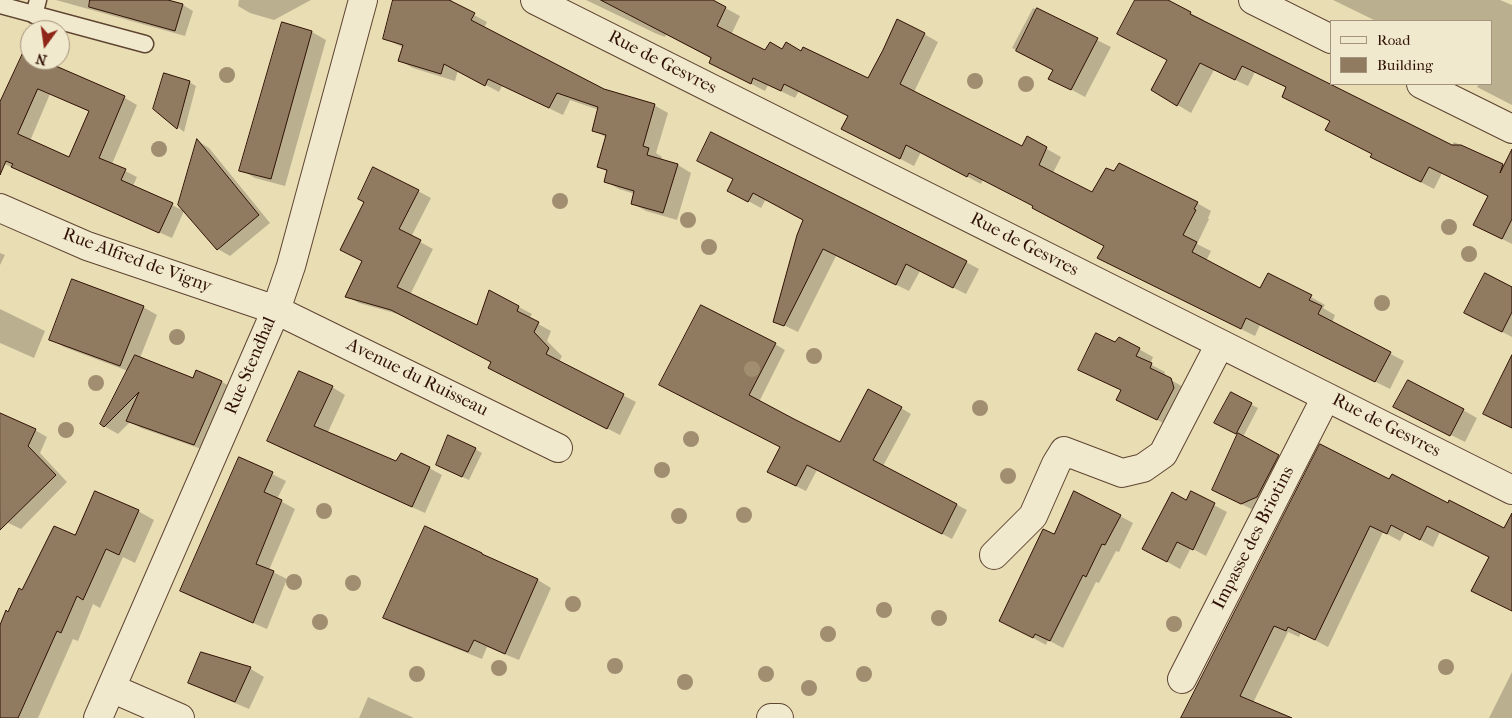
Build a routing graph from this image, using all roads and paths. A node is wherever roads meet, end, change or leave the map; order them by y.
1 (363, 0) edge
2 (536, 0) edge
3 (1253, 0) edge
4 (0, 6) edge
5 (36, 7) edge
6 (1330, 38) edge
7 (145, 44) dead end
8 (1423, 85) edge
9 (1512, 129) edge
10 (0, 208) edge
11 (276, 310) junction
12 (1220, 344) junction
13 (1326, 396) junction
14 (558, 448) dead end
15 (1512, 490) edge
16 (994, 555) dead end
17 (1182, 679) dead end
18 (111, 688) junction
19 (98, 718) edge
20 (180, 718) edge
21 (771, 718) edge
22 (779, 718) edge

1 - 11 street, Rue Stendhal
2 - 12 street, Rue de Gesvres
3 - 6 street
4 - 5 lane
5 - 7 lane
8 - 9 street
10 - 11 street, Rue Alfred de Vigny
11 - 14 street, Avenue du Ruisseau
11 - 18 street, Rue Stendhal
12 - 13 street, Rue de Gesvres
12 - 16 street
13 - 15 street, Rue de Gesvres
13 - 17 street, Impasse des Briotins
18 - 19 street, Rue Stendhal
18 - 20 street
21 - 22 street

